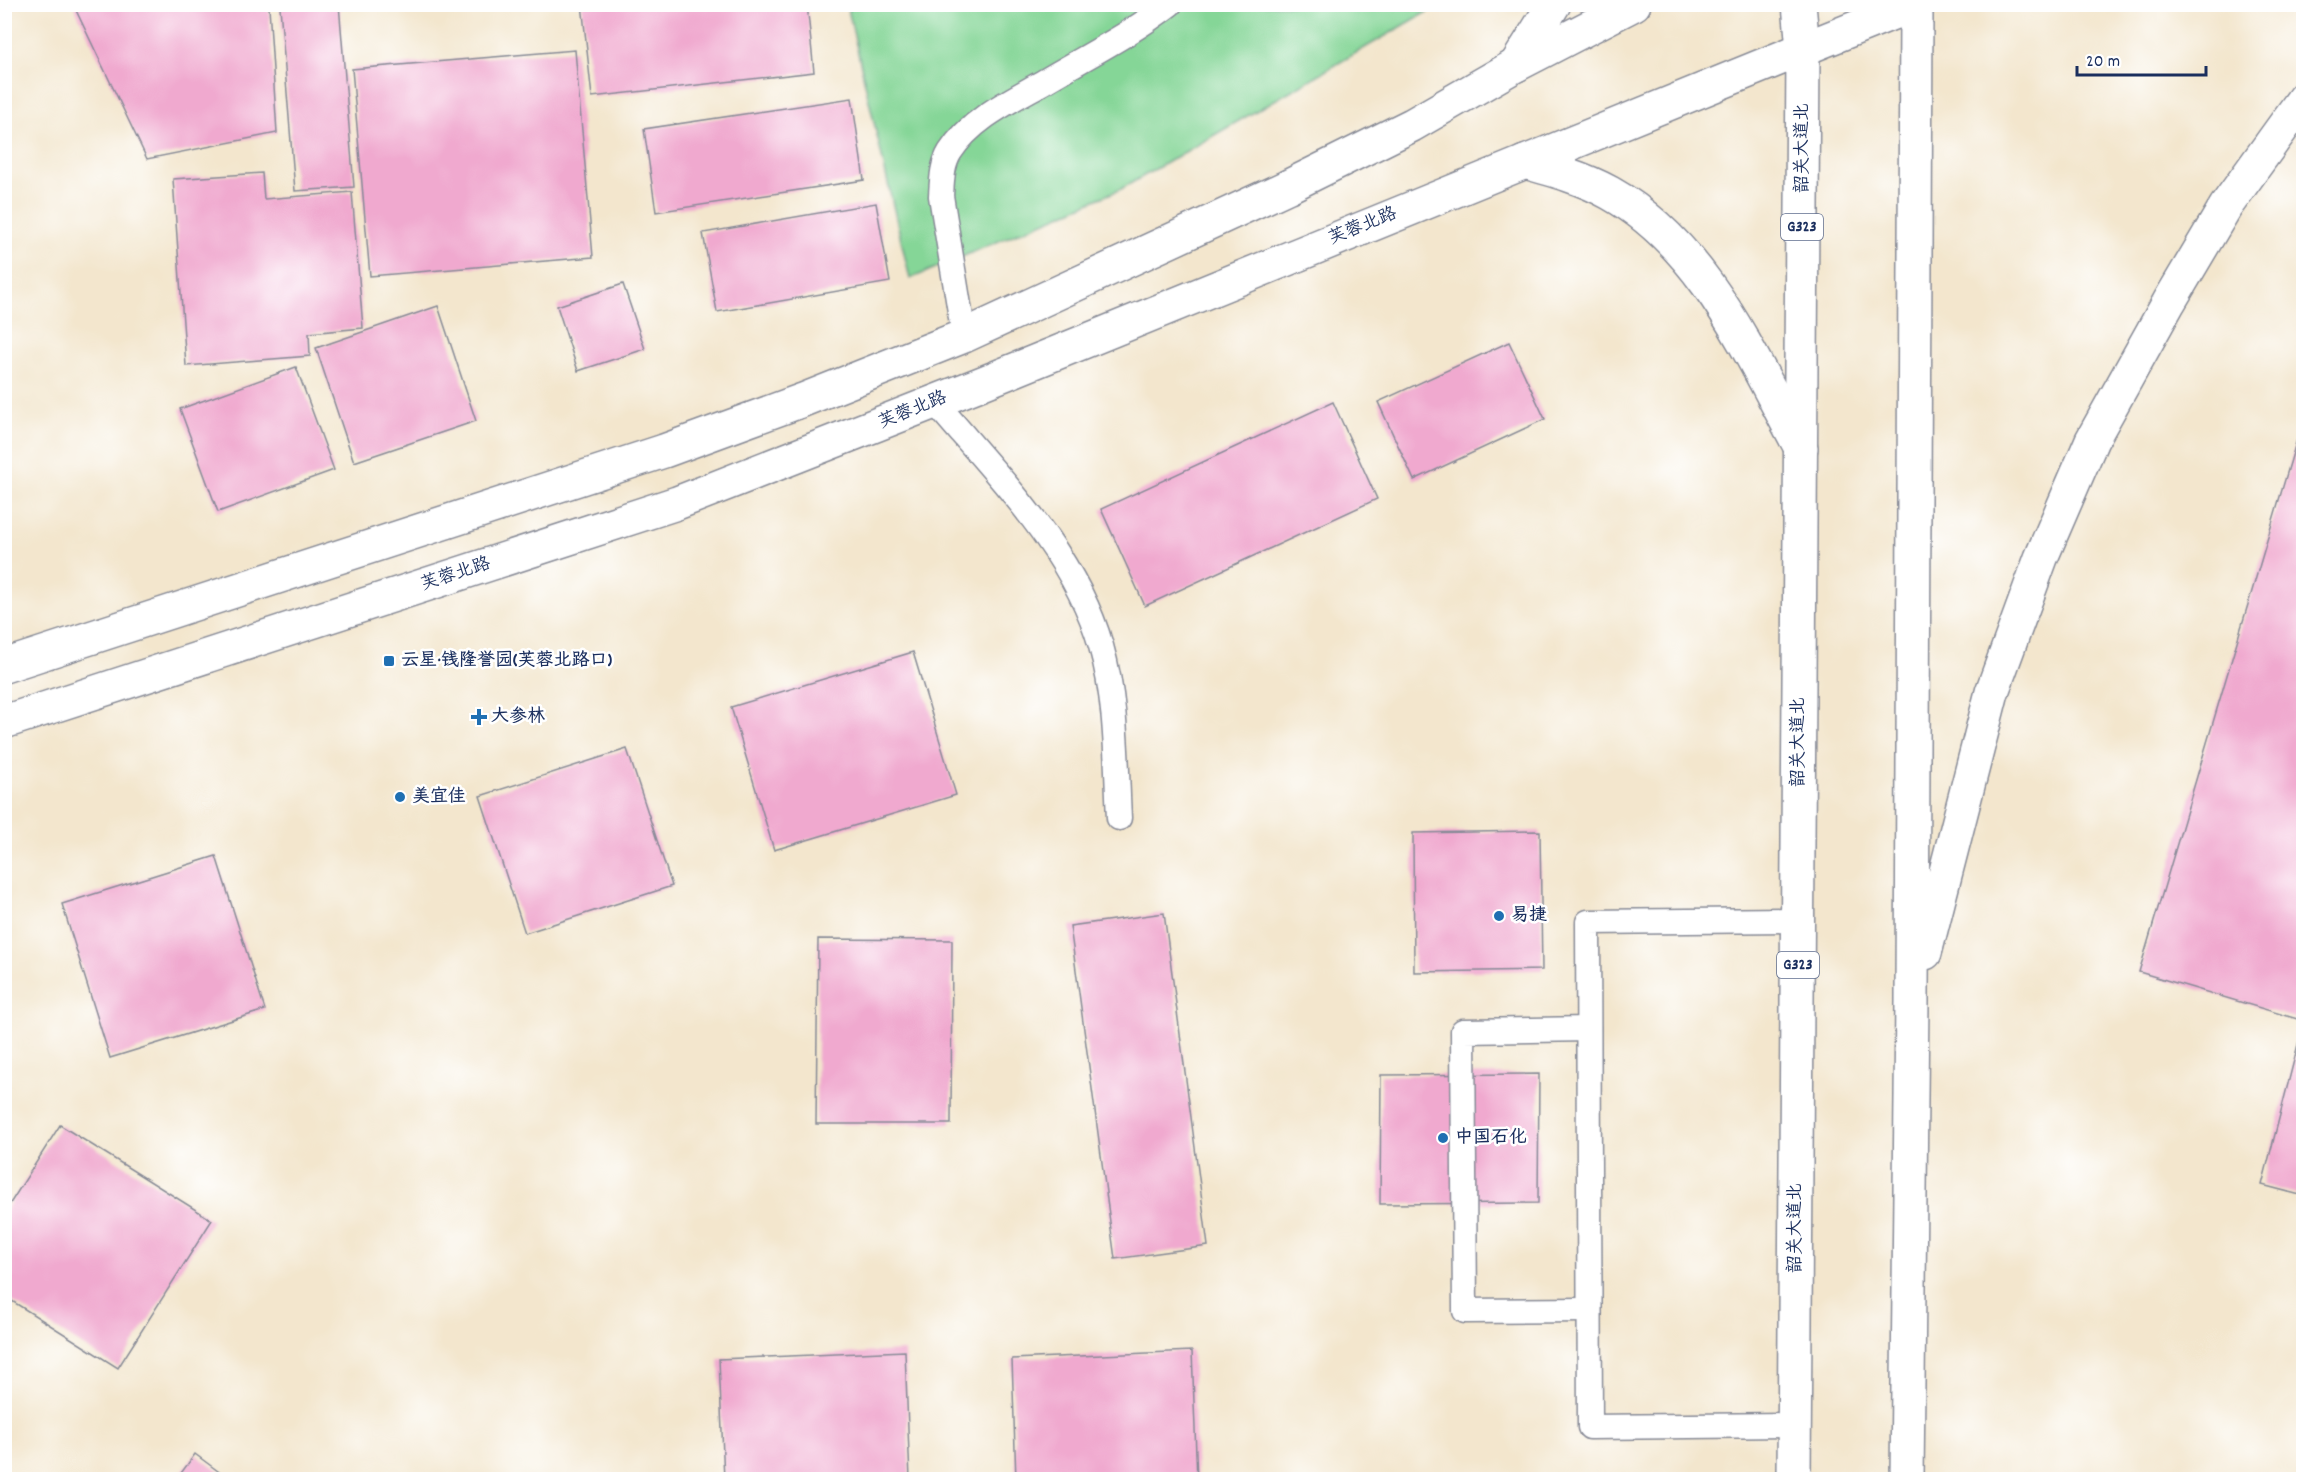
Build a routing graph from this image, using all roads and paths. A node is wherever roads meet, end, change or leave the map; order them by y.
1 (1170, 4) edge
2 (1554, 4) edge
3 (1634, 4) edge
4 (1799, 4) edge
5 (1915, 4) edge
6 (1803, 49) junction
7 (1515, 65) junction
8 (2304, 98) edge
9 (1525, 162) junction
10 (964, 336) junction
11 (935, 402) junction
12 (1802, 450) junction
13 (4, 666) edge
14 (4, 722) edge
15 (1119, 818) dead end
16 (1798, 920) junction
17 (1912, 1001) junction
18 (1588, 1029) junction
19 (1590, 1310) junction
20 (1795, 1425) junction
21 (1794, 1479) edge
22 (1906, 1479) edge

1 - 10 lane
2 - 7 main road
3 - 7 main road
4 - 6 main road, 韶关大道北 / G323
5 - 6 main road, 芙蓉北路
5 - 17 main road
6 - 9 main road, 芙蓉北路
6 - 12 main road, 韶关大道北 / G323
7 - 10 main road
8 - 17 main road
9 - 11 main road, 芙蓉北路
9 - 12 main road
10 - 13 main road
11 - 14 main road, 芙蓉北路
11 - 15 lane
12 - 16 main road, 韶关大道北 / G323
16 - 18 lane
16 - 20 main road, 韶关大道北 / G323
17 - 22 main road
18 - 19 lane
18 - 19 lane
19 - 20 lane
20 - 21 main road, 韶关大道北 / G323

